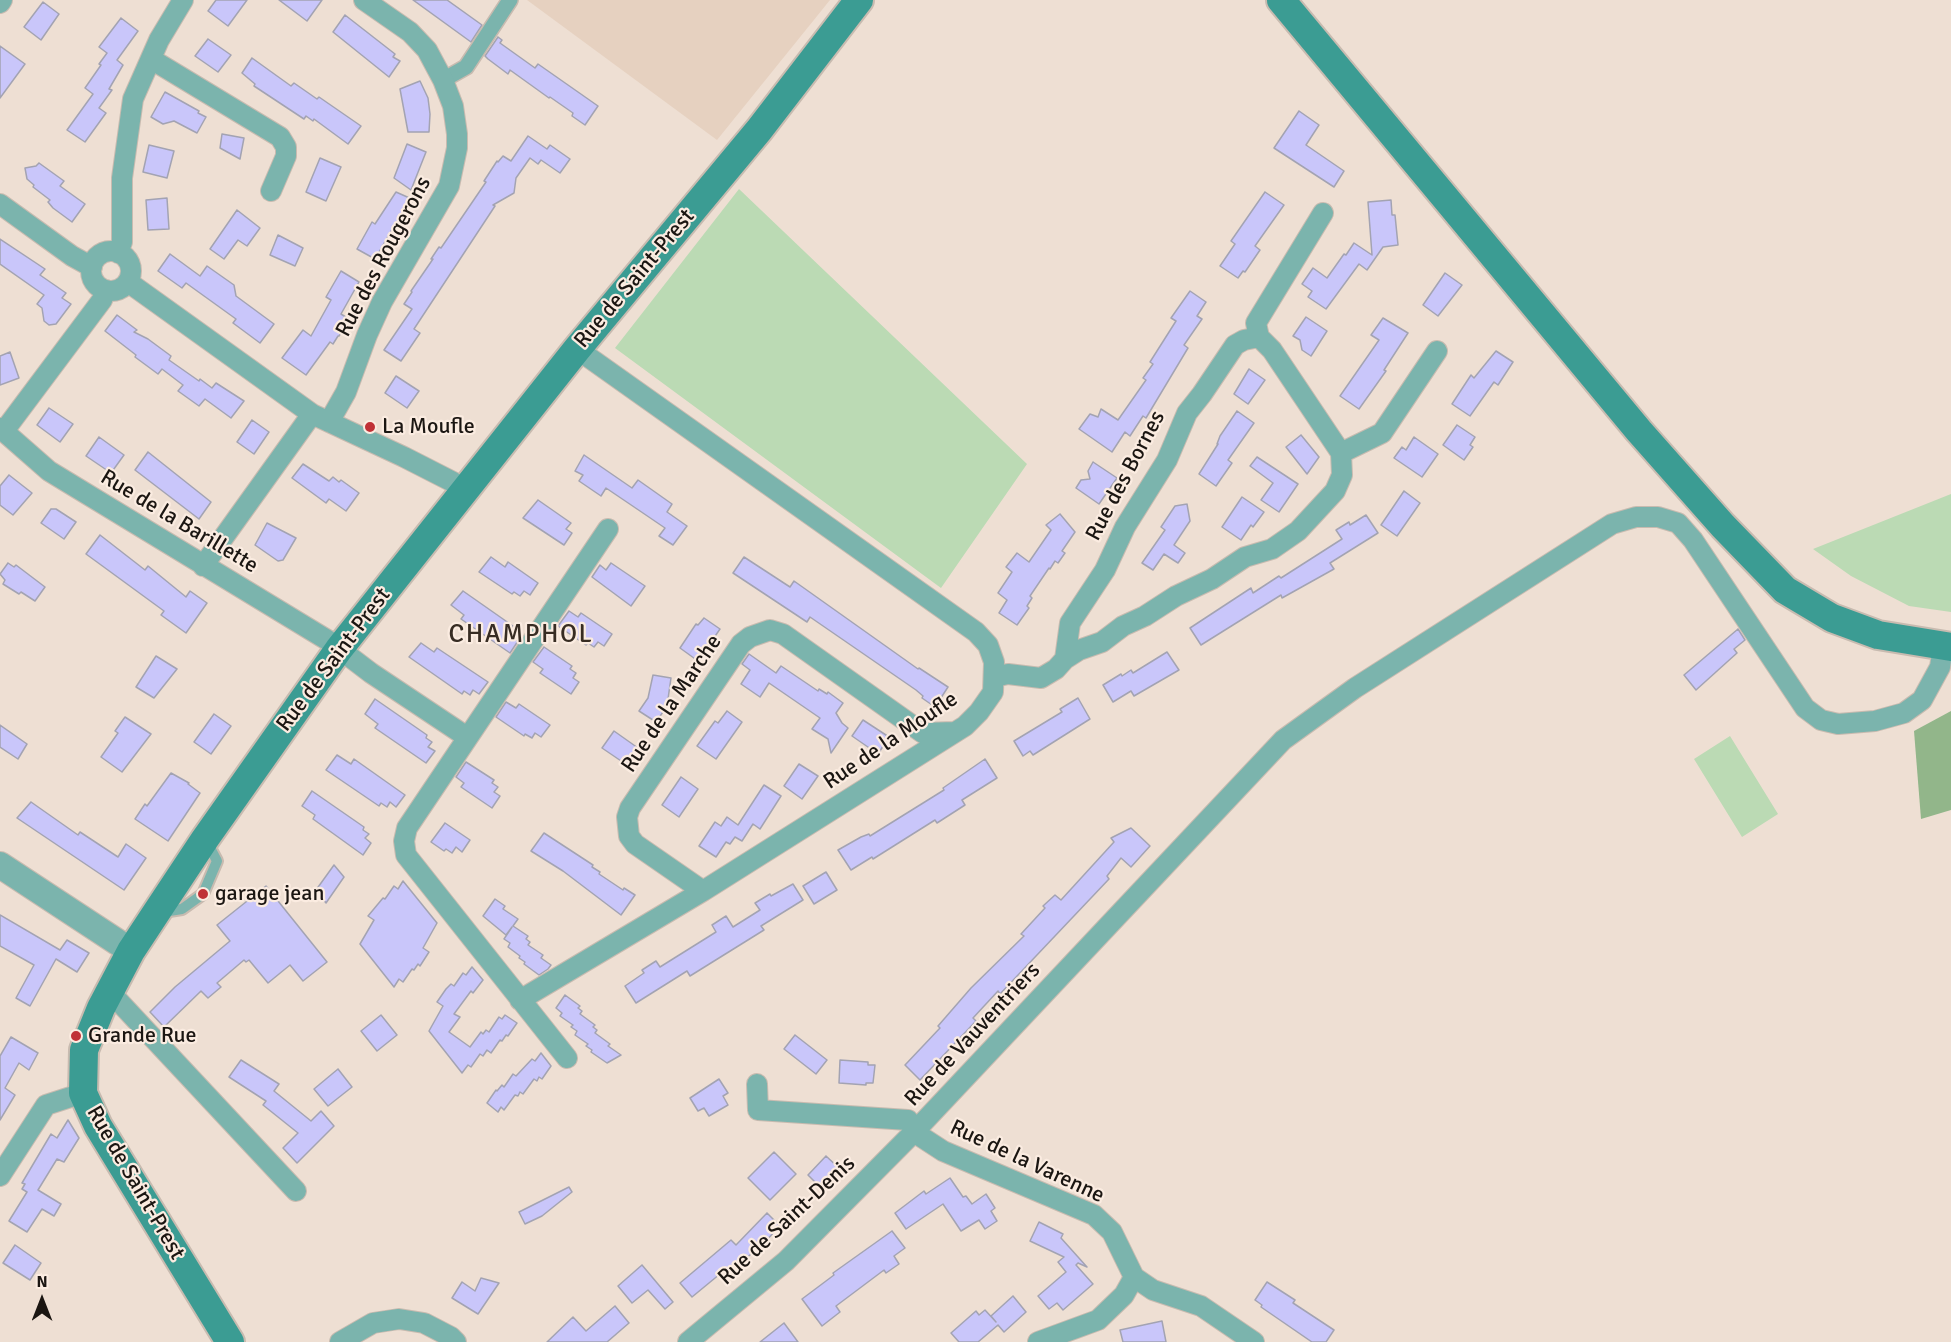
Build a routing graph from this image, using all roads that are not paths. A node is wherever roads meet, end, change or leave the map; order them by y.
1 (183, 0) edge
2 (364, 0) edge
3 (510, 0) edge
4 (859, 0) edge
5 (872, 0) edge
6 (1281, 0) edge
7 (831, 37) junction
8 (151, 59) junction
9 (443, 80) junction
10 (271, 191) dead end
11 (0, 204) edge
12 (1323, 213) dead end
13 (118, 253) junction
14 (92, 267) junction
15 (128, 282) junction
16 (106, 290) junction
17 (1259, 337) junction
18 (577, 349) junction
19 (1437, 351) dead end
20 (320, 418) junction
21 (2, 430) edge
22 (1341, 453) junction
23 (463, 491) junction
24 (608, 529) dead end
25 (203, 566) junction
26 (1947, 647) edge
27 (339, 649) junction
28 (1065, 659) junction
29 (994, 677) junction
30 (471, 732) junction
31 (955, 732) junction
32 (0, 865) edge
33 (703, 891) junction
34 (131, 951) junction
35 (110, 992) junction
36 (520, 1000) junction
37 (567, 1058) dead end
38 (757, 1084) dead end
39 (83, 1093) junction
40 (915, 1131) junction
41 (0, 1176) edge
42 (296, 1191) dead end
43 (1134, 1277) junction
44 (224, 1332) edge
45 (340, 1342) edge
46 (456, 1342) edge
47 (688, 1342) edge
48 (1038, 1342) edge
49 (1254, 1342) edge

1 - 8 street
2 - 9 street, Rue des Rougerons
3 - 9 street
4 - 7 main road
5 - 7 main road
6 - 26 main road
7 - 18 main road, Rue de Saint-Prest
8 - 10 street
8 - 13 street
9 - 20 street, Rue des Rougerons
11 - 14 street
12 - 17 street
13 - 14 street
13 - 15 street
14 - 16 street
15 - 16 street
15 - 20 street
16 - 21 street
17 - 22 street
17 - 28 street, Rue des Bornes
18 - 23 main road, Rue de Saint-Prest
18 - 29 street, Rue de la Moufle
19 - 22 street
20 - 23 street
20 - 25 street, Rue des Rougerons
21 - 25 street, Rue de la Barillette
22 - 28 street
23 - 27 main road, Rue de Saint-Prest
24 - 30 street
25 - 27 street, Rue de la Barillette
26 - 40 street, Rue de Vauventriers
27 - 30 street
27 - 34 main road, Rue de Saint-Prest
28 - 29 street
29 - 31 street, Rue de la Moufle
30 - 36 street
31 - 33 street, Rue de la Moufle
31 - 33 street, Rue de la Marche
32 - 34 street
33 - 36 street, Rue de la Moufle
34 - 35 main road, Rue de Saint-Prest
35 - 39 main road, Rue de Saint-Prest
35 - 42 street
36 - 37 street
38 - 40 street, Rue de Vauventriers
39 - 41 street
39 - 44 main road, Rue de Saint-Prest
40 - 43 street, Rue de la Varenne
40 - 47 street, Rue de Saint-Denis
43 - 48 street
43 - 49 street
45 - 46 street

